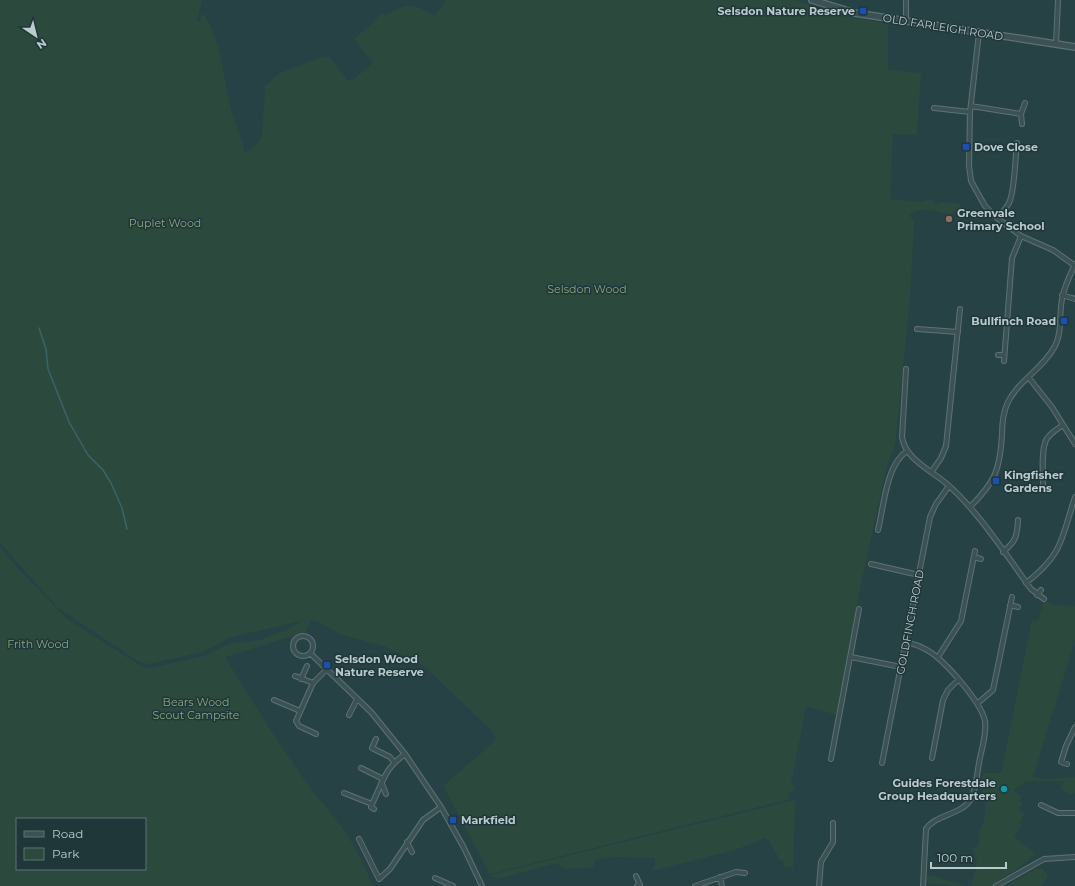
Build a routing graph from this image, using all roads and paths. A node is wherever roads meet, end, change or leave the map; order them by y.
1 (812, 0) edge
2 (906, 0) edge
3 (1058, 0) edge
4 (906, 20) junction
5 (979, 33) junction
6 (1056, 44) junction
7 (1075, 48) edge
8 (1025, 103) dead end
9 (970, 106) junction
10 (934, 108) dead end
11 (970, 112) junction
12 (1021, 114) junction
13 (1022, 124) dead end
14 (1017, 143) dead end
15 (997, 218) junction
16 (1021, 236) junction
17 (1074, 264) edge
18 (1062, 295) junction
19 (1075, 299) edge
20 (960, 309) dead end
21 (917, 329) dead end
22 (958, 332) junction
23 (998, 354) dead end
24 (1004, 355) junction
25 (1004, 361) dead end
26 (906, 369) dead end
27 (1028, 378) junction
28 (1063, 425) junction
29 (1075, 444) edge
30 (907, 451) junction
31 (932, 471) junction
32 (1043, 485) dead end
33 (949, 486) junction
34 (1075, 497) edge
35 (970, 507) junction
36 (1018, 520) dead end
37 (878, 530) dead end
38 (975, 551) dead end
39 (1003, 552) junction
40 (974, 557) junction
41 (981, 559) dead end
42 (871, 564) dead end
43 (919, 575) junction
44 (1026, 582) junction
45 (1041, 590) dead end
46 (1037, 595) junction
47 (1012, 597) dead end
48 (1044, 599) dead end
49 (1010, 605) junction
50 (1018, 607) dead end
51 (859, 609) dead end
52 (906, 642) junction
53 (310, 653) junction
54 (851, 657) junction
55 (938, 657) junction
56 (307, 666) dead end
57 (901, 667) junction
58 (326, 670) junction
59 (295, 676) dead end
60 (301, 679) junction
61 (958, 680) junction
62 (313, 683) junction
63 (357, 699) junction
64 (274, 700) dead end
65 (978, 704) junction
66 (300, 711) junction
67 (349, 716) dead end
68 (1075, 727) edge
69 (316, 734) dead end
70 (376, 739) dead end
71 (404, 754) junction
72 (932, 758) dead end
73 (831, 759) dead end
74 (394, 762) junction
75 (882, 763) dead end
76 (1067, 764) dead end
77 (361, 768) dead end
78 (383, 779) junction
79 (382, 784) junction
80 (344, 792) dead end
81 (386, 794) dead end
82 (372, 804) junction
83 (1041, 805) dead end
84 (441, 807) junction
85 (374, 809) dead end
86 (1075, 813) edge
87 (833, 823) dead end
88 (359, 839) dead end
89 (407, 842) junction
90 (412, 852) dead end
91 (1075, 856) edge
92 (745, 873) dead end
93 (636, 876) dead end
94 (720, 877) junction
95 (435, 878) dead end
96 (453, 886) edge
97 (482, 886) edge
98 (637, 886) edge
99 (695, 886) edge
100 (722, 886) edge
101 (819, 886) edge
102 (920, 886) edge
103 (924, 886) edge
104 (996, 886) edge

1 - 4 street, OLD FARLEIGH ROAD
2 - 4 street
3 - 6 street
4 - 5 street, OLD FARLEIGH ROAD
5 - 6 street, OLD FARLEIGH ROAD
5 - 9 street
6 - 7 street, OLD FARLEIGH ROAD
8 - 12 street
9 - 11 street
9 - 12 street
10 - 11 street
11 - 15 street
12 - 13 street
14 - 15 street
15 - 16 street
16 - 17 street
16 - 24 street
17 - 18 street
18 - 19 street
18 - 27 street
20 - 22 street
21 - 22 street
22 - 31 street
23 - 24 street
24 - 25 street
26 - 30 street
27 - 28 street
27 - 35 street
28 - 29 street
28 - 32 street
30 - 31 street
30 - 37 street
31 - 33 street
33 - 35 street
33 - 43 street, GOLDFINCH ROAD
34 - 44 street
35 - 39 street
36 - 39 street
38 - 40 street
39 - 44 street
40 - 41 street
40 - 55 street
42 - 43 street
43 - 52 street, GOLDFINCH ROAD
44 - 46 street
45 - 46 street
46 - 48 street
47 - 49 street
49 - 50 street
49 - 65 street
51 - 54 street
52 - 55 street
52 - 57 street, GOLDFINCH ROAD
53 - 53 street
53 - 58 street
54 - 57 street
54 - 73 street
55 - 61 street
56 - 60 street
57 - 75 street, GOLDFINCH ROAD
58 - 62 street
58 - 63 street
59 - 60 street
60 - 62 street
61 - 65 street
61 - 72 street
62 - 66 street
63 - 67 street
63 - 71 street
64 - 66 street
65 - 103 street
66 - 69 street
68 - 76 street
70 - 74 street
71 - 74 street
71 - 84 street
74 - 78 street
77 - 78 street
78 - 79 street
79 - 81 street
79 - 82 street
80 - 82 street
82 - 85 street
83 - 86 street
84 - 89 street
84 - 97 street
87 - 101 street
88 - 89 street
89 - 90 street
91 - 104 street
92 - 94 street
93 - 98 street
94 - 99 street
94 - 100 street
95 - 96 street
102 - 103 street

